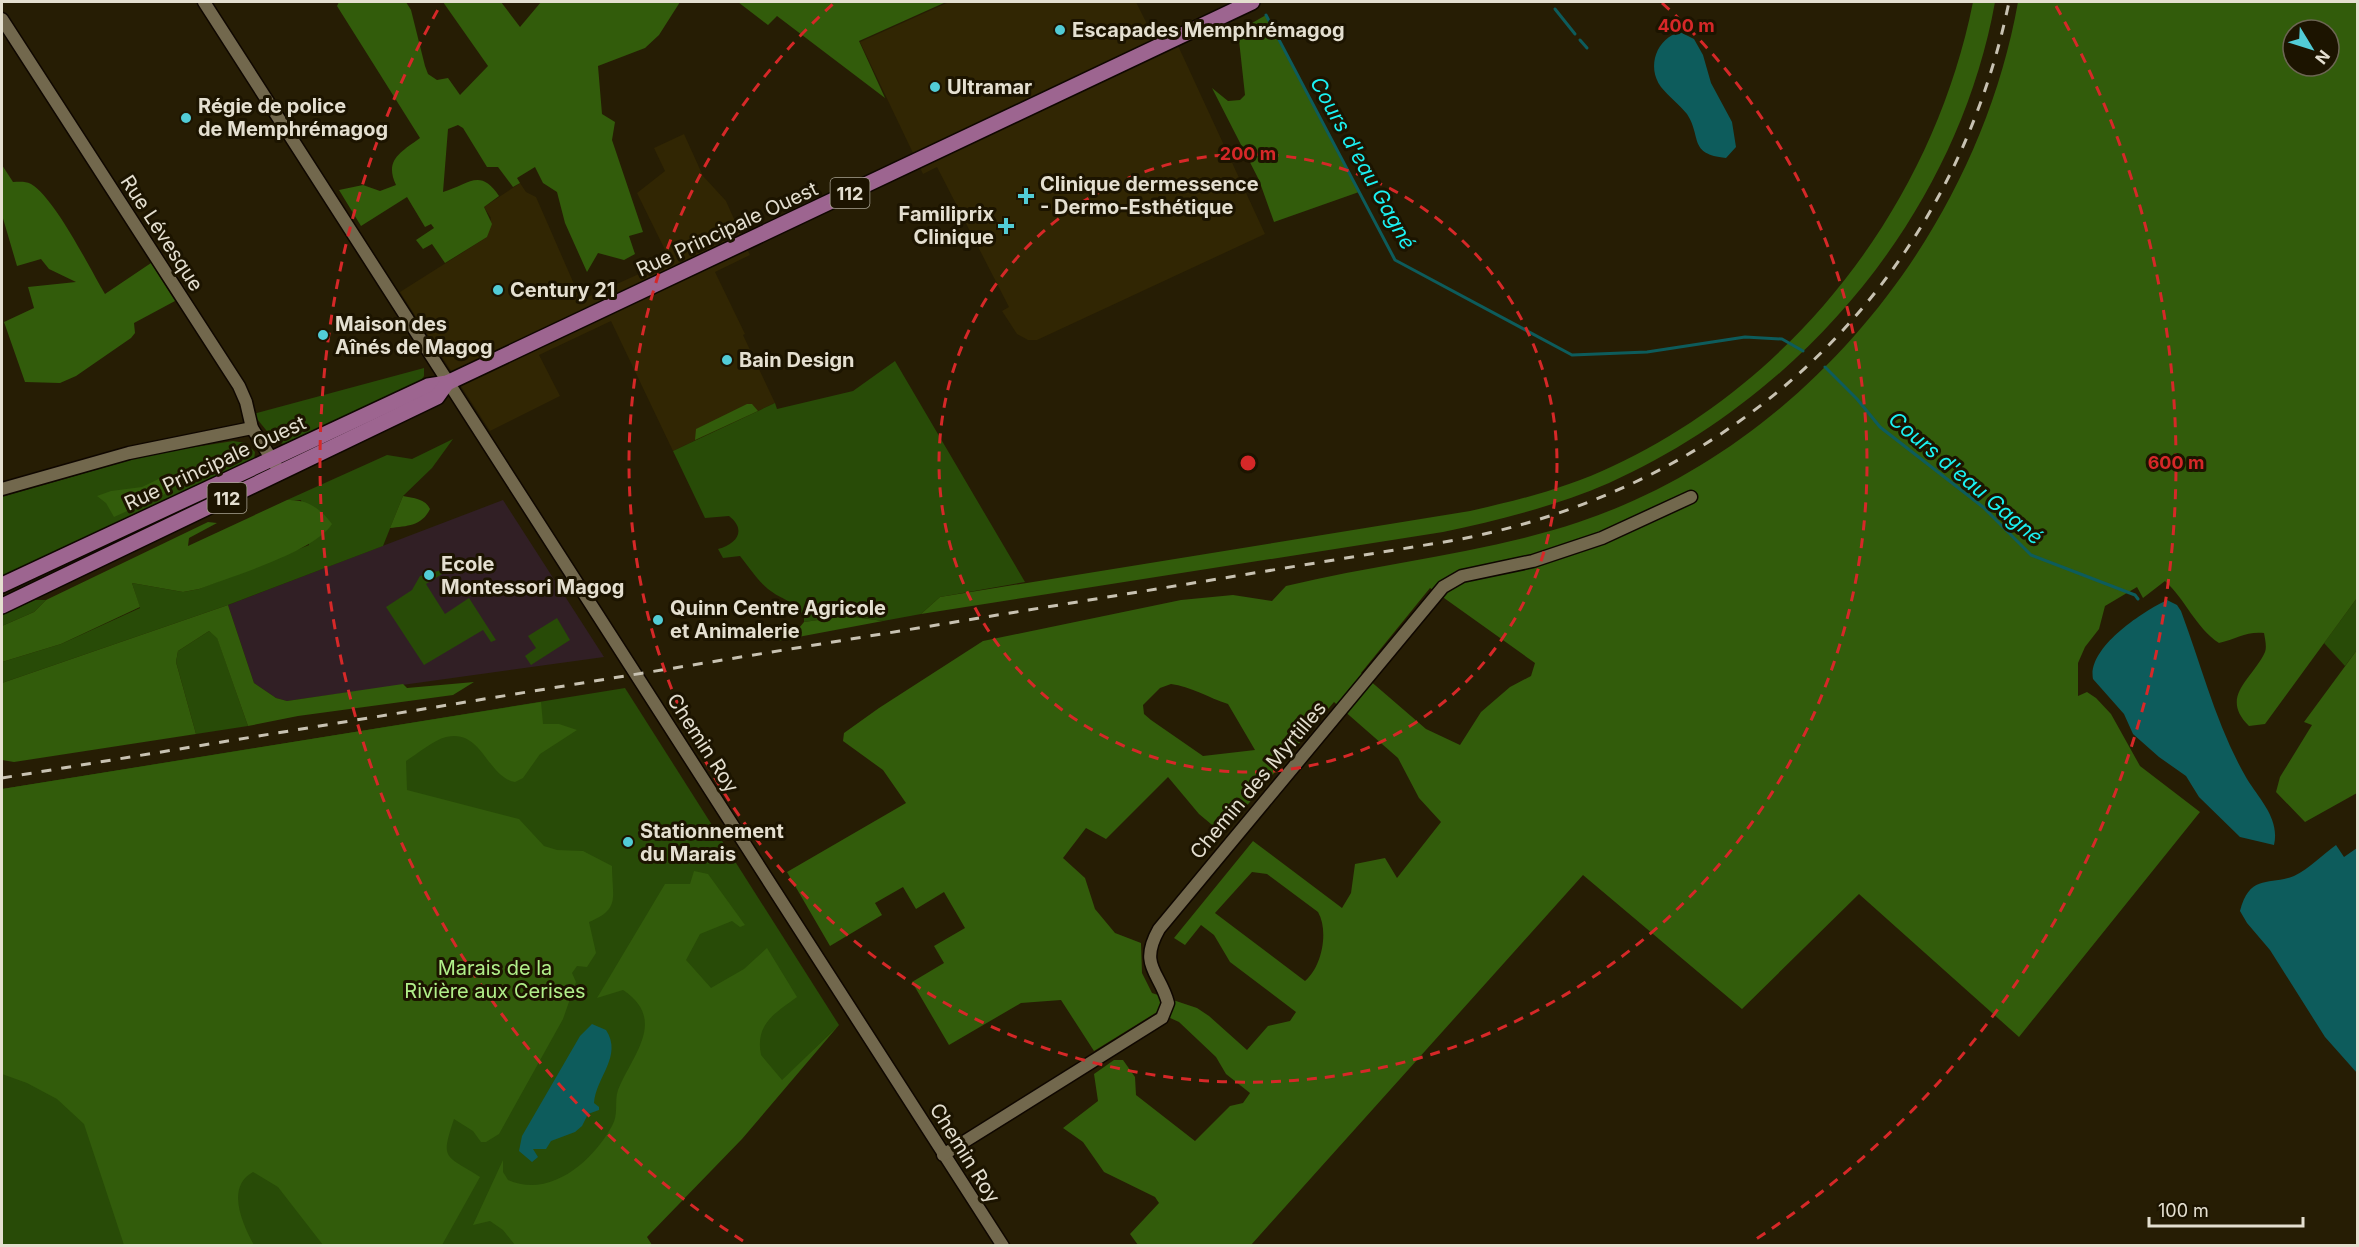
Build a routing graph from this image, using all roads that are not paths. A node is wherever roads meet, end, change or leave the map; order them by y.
1 (204, 2) edge
2 (1251, 2) edge
3 (2, 19) edge
4 (447, 383) junction
5 (252, 428) junction
6 (276, 466) junction
7 (2, 489) edge
8 (1691, 496) dead end
9 (2, 585) edge
10 (2, 606) edge
11 (943, 1155) junction
12 (1003, 1245) edge

1 - 4 street, Chemin Roy
2 - 4 main road, Rue Principale Ouest / 112
3 - 5 street, Rue Lévesque
4 - 6 main road, Rue Principale Ouest / 112
4 - 11 street, Chemin Roy
5 - 6 street, Rue Lévesque
5 - 7 street
6 - 9 main road, Rue Principale Ouest / 112
6 - 10 main road, Rue Principale Ouest / 112
8 - 11 street, Chemin des Myrtilles
11 - 12 street, Chemin Roy

